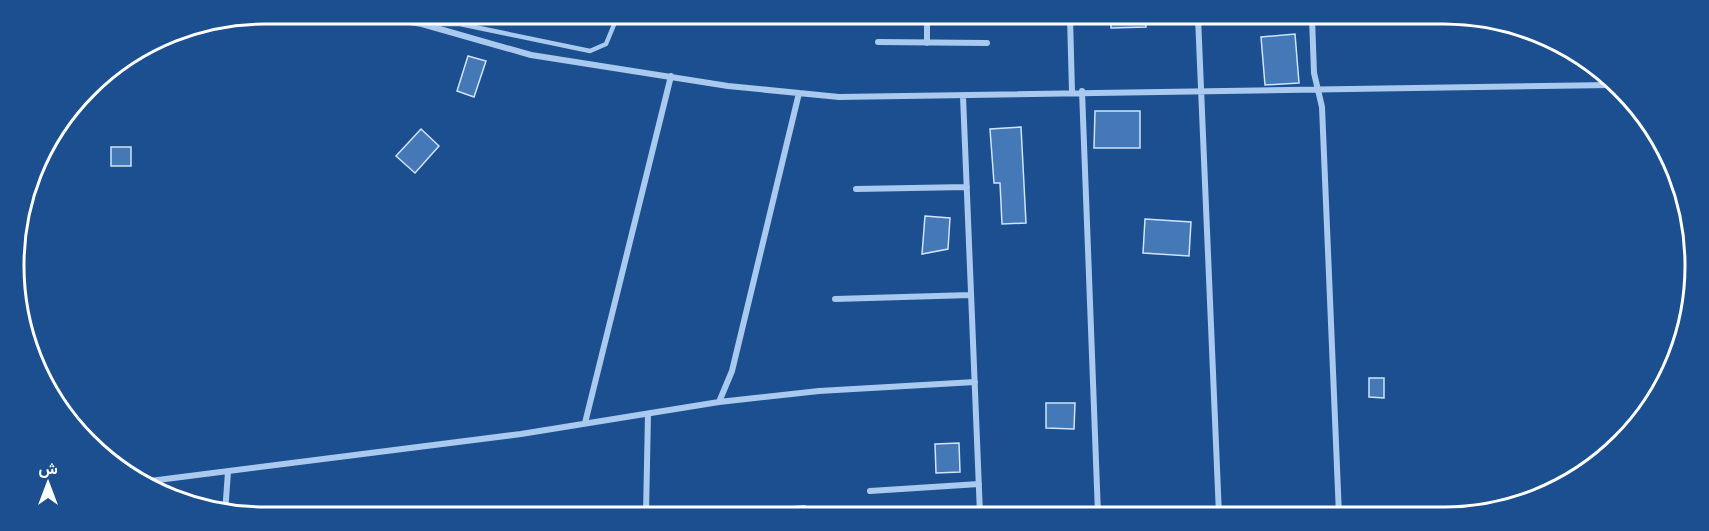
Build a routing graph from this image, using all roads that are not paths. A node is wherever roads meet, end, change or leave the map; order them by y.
1 (422, 24) joint
2 (459, 24) edge
3 (459, 24) edge
4 (614, 24) edge
5 (927, 24) edge
6 (1070, 24) edge
7 (1198, 24) edge
8 (1312, 24) edge
9 (878, 42) dead end
10 (927, 43) junction
11 (987, 43) dead end
12 (671, 76) junction
13 (1604, 85) edge
14 (1317, 89) junction
15 (1082, 91) junction
16 (1072, 92) junction
17 (798, 93) junction
18 (1202, 93) junction
19 (963, 96) junction
20 (967, 187) junction
21 (856, 189) dead end
22 (971, 295) junction
23 (835, 298) dead end
24 (975, 382) junction
25 (719, 402) junction
26 (648, 414) junction
27 (585, 423) junction
28 (228, 472) junction
29 (156, 480) edge
30 (979, 484) junction
31 (870, 491) dead end
32 (226, 503) edge
33 (645, 507) edge
34 (980, 507) edge
35 (1098, 507) edge
36 (1219, 507) edge
37 (1339, 507) edge

1 - 2 lane
1 - 12 street
3 - 4 lane
5 - 10 street
6 - 16 street
7 - 18 street
8 - 14 street
9 - 10 street
10 - 11 street
12 - 17 street
12 - 27 street
13 - 14 street
14 - 18 street
14 - 37 street
15 - 16 street
15 - 18 street
15 - 35 street
16 - 19 street
17 - 19 street
17 - 25 street
18 - 36 street
19 - 20 street
20 - 21 street
20 - 22 street
22 - 23 street
22 - 24 street
24 - 25 street
24 - 30 street
25 - 26 street
26 - 27 street
26 - 33 street
27 - 28 street
28 - 29 street
28 - 32 street
30 - 31 street
30 - 34 street

